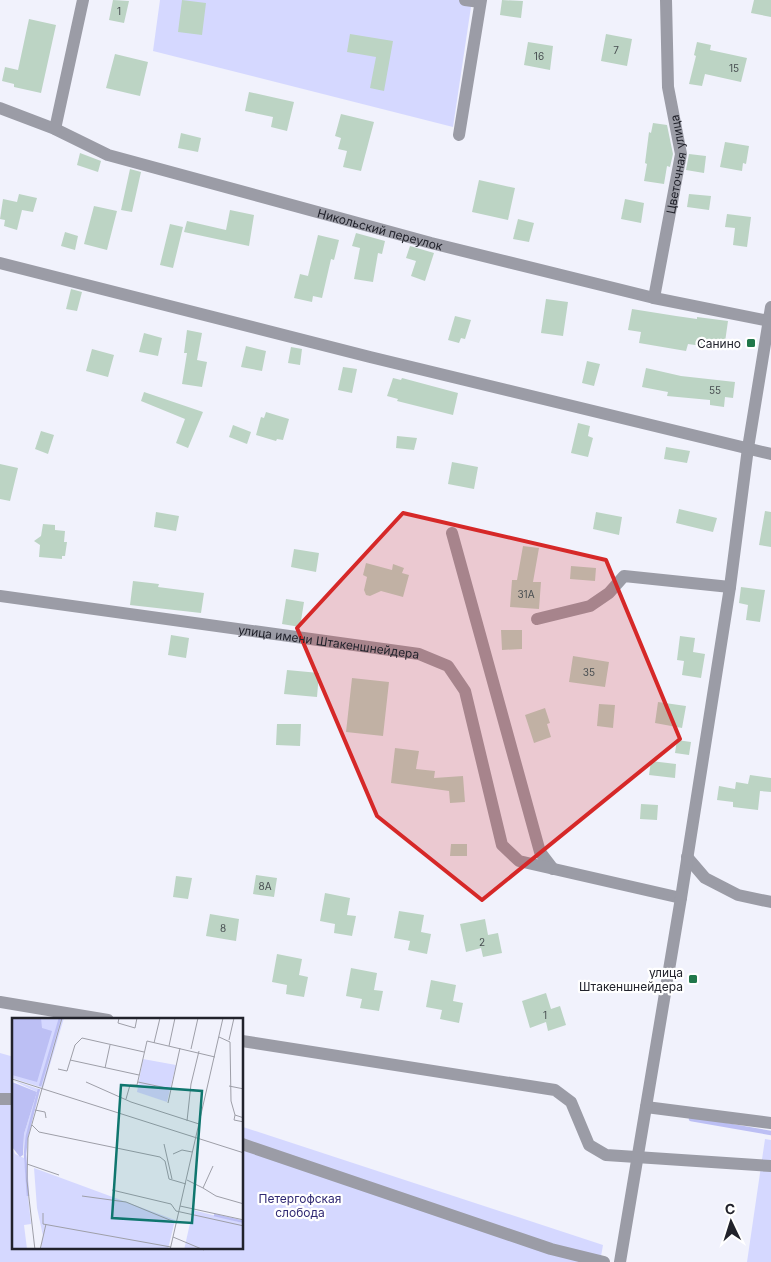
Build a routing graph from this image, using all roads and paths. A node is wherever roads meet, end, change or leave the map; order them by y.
1 (83, 0) edge
2 (465, 0) edge
3 (666, 0) edge
4 (480, 1) edge
5 (0, 108) edge
6 (55, 129) junction
7 (458, 135) dead end
8 (0, 263) edge
9 (654, 298) junction
10 (771, 307) edge
11 (769, 321) junction
12 (748, 448) junction
13 (771, 454) edge
14 (452, 533) dead end
15 (730, 587) junction
16 (0, 596) edge
17 (537, 619) dead end
18 (687, 857) junction
19 (553, 869) junction
20 (681, 898) junction
21 (771, 902) edge
22 (0, 1002) edge
23 (96, 1018) edge
24 (244, 1041) edge
25 (646, 1107) junction
26 (771, 1123) edge
27 (244, 1145) edge
28 (638, 1157) junction
29 (771, 1166) edge
30 (604, 1262) edge
31 (620, 1262) edge

1 - 6 street
2 - 4 street
3 - 9 street, Цветочная улица
4 - 7 street
5 - 6 street, Никольский переулок
6 - 9 street, Никольский переулок
8 - 12 street
9 - 11 street, Никольский переулок
10 - 11 street
11 - 12 street
12 - 13 street
12 - 15 street
14 - 19 street
15 - 17 street
15 - 18 street
16 - 19 street, улица имени Штакеншнейдера
18 - 20 street
18 - 21 street
19 - 20 street
20 - 25 street
22 - 23 street
24 - 28 street
25 - 26 street
25 - 28 street
27 - 30 street
28 - 29 street
28 - 31 street

